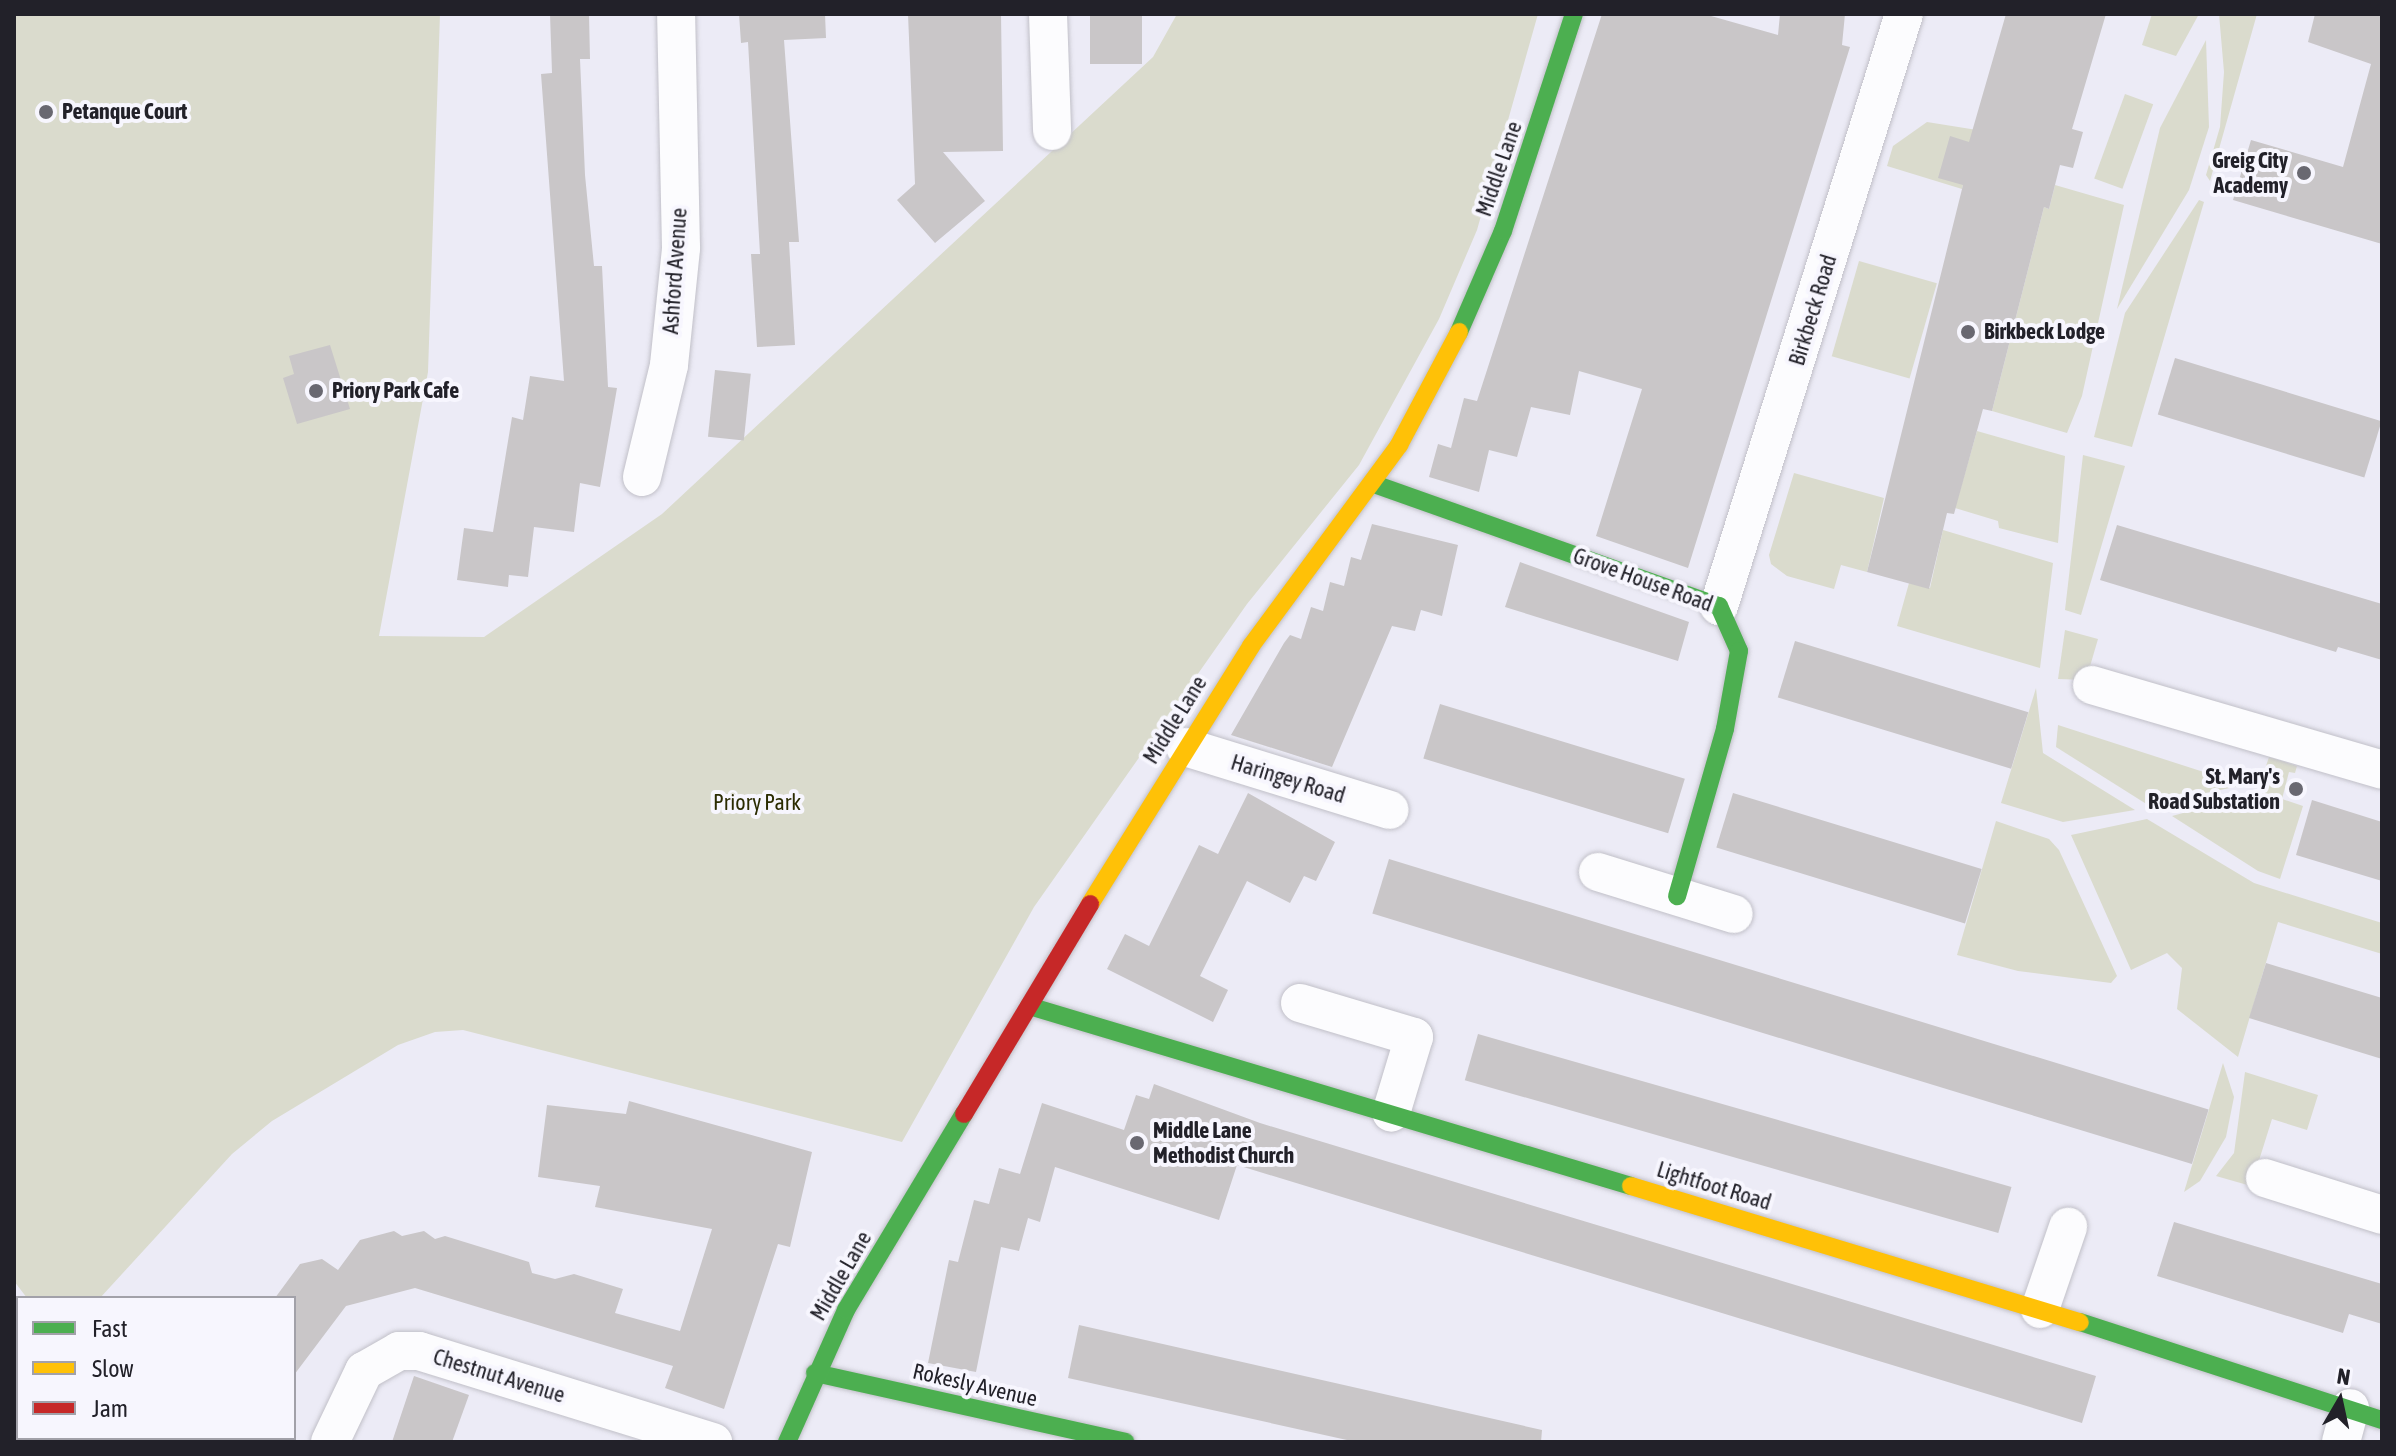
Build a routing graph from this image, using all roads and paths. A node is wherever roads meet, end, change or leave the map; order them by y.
1 (676, 14) edge
2 (1048, 14) edge
3 (1574, 14) edge
4 (1904, 14) edge
5 (1052, 131) dead end
6 (642, 477) dead end
7 (1374, 484) junction
8 (1719, 606) junction
9 (2092, 685) dead end
10 (1185, 747) junction
11 (2382, 770) edge
12 (1390, 810) dead end
13 (1598, 872) dead end
14 (1677, 896) junction
15 (1734, 914) dead end
16 (1300, 1003) dead end
17 (1029, 1006) junction
18 (1391, 1113) junction
19 (2265, 1178) dead end
20 (2382, 1215) edge
21 (2068, 1227) dead end
22 (2040, 1309) junction
23 (815, 1373) junction
24 (2357, 1423) edge
25 (330, 1442) edge
26 (713, 1442) edge
27 (787, 1442) edge
28 (1125, 1442) edge

1 - 6 street, Ashford Avenue
2 - 5 street
3 - 7 street, Middle Lane
4 - 8 street, Birkbeck Road
7 - 8 street, Grove House Road
7 - 10 street, Middle Lane
8 - 14 street, Grove House Road
9 - 11 street
10 - 12 street, Haringey Road
10 - 17 street, Middle Lane
13 - 14 street
14 - 15 street
16 - 18 street
17 - 18 street, Lightfoot Road
17 - 23 street, Middle Lane
18 - 22 street, Lightfoot Road
19 - 20 street
21 - 22 street
22 - 24 street, Lightfoot Road
23 - 27 street, Middle Lane
23 - 28 street, Rokesly Avenue
25 - 26 street, Chestnut Avenue

